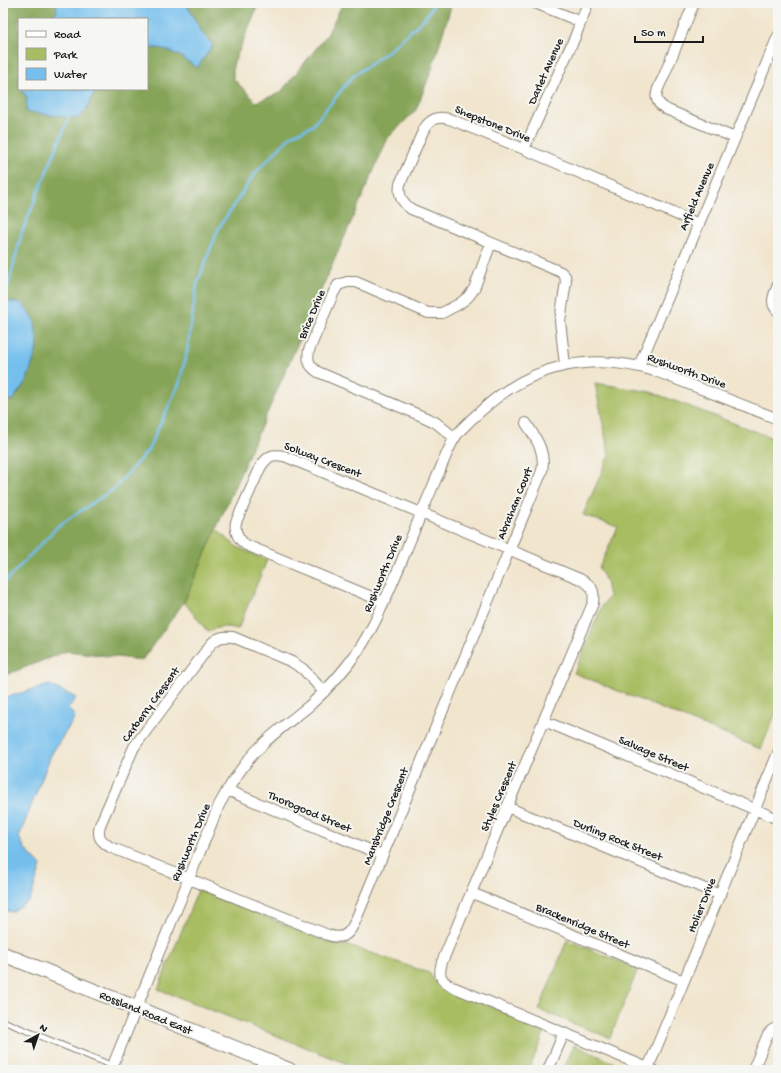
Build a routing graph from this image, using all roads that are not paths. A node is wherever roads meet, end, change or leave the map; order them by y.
1 (535, 3) edge
2 (588, 3) edge
3 (694, 3) edge
4 (581, 22) junction
5 (778, 36) edge
6 (735, 138) junction
7 (524, 149) junction
8 (698, 224) junction
9 (492, 243) junction
10 (778, 285) edge
11 (778, 311) edge
12 (565, 365) junction
13 (639, 366) junction
14 (778, 419) edge
15 (526, 423) dead end
16 (455, 438) junction
17 (421, 513) junction
18 (509, 550) junction
19 (384, 602) junction
20 (324, 692) junction
21 (544, 721) junction
22 (778, 753) edge
23 (227, 790) junction
24 (507, 807) junction
25 (755, 809) junction
26 (778, 819) edge
27 (382, 856) junction
28 (189, 878) junction
29 (472, 893) junction
30 (720, 895) junction
31 (3, 954) edge
32 (684, 981) junction
33 (136, 1008) junction
34 (3, 1021) edge
35 (778, 1027) edge
36 (564, 1033) junction
37 (112, 1068) edge
38 (650, 1069) edge
39 (123, 1070) edge
40 (289, 1070) edge
41 (548, 1070) edge
42 (753, 1070) edge

1 - 4 street
2 - 4 street, Darlet Avenue
3 - 6 street
4 - 7 street, Darlet Avenue
5 - 6 street, Arfield Avenue
6 - 8 street, Arfield Avenue
7 - 8 street, Shepstone Drive
7 - 9 street, Shepstone Drive
8 - 13 street, Arfield Avenue
9 - 12 street, Shepstone Drive
9 - 16 street, Brice Drive
10 - 11 street
12 - 13 street, Rushworth Drive
12 - 16 street, Rushworth Drive
13 - 14 street, Rushworth Drive
15 - 18 street, Abraham Court
16 - 17 street, Rushworth Drive
17 - 18 street, Styles Crescent
17 - 19 street, Rushworth Drive
17 - 19 street, Solway Crescent
18 - 21 street, Styles Crescent
18 - 27 street, Mansbridge Crescent
19 - 20 street, Rushworth Drive
20 - 23 street, Rushworth Drive
20 - 28 street, Carberry Crescent
21 - 24 street, Styles Crescent
21 - 25 street, Salvage Street
22 - 25 street, Holier Drive
23 - 27 street, Thorogood Street
23 - 28 street, Rushworth Drive
24 - 29 street, Styles Crescent
24 - 30 street, Durling Rock Street
25 - 26 street, Salvage Street
25 - 30 street, Holier Drive
27 - 28 street, Mansbridge Crescent
28 - 33 street, Rushworth Drive
29 - 32 street, Brackenridge Street
29 - 36 street, Styles Crescent
30 - 32 street, Holier Drive
31 - 33 main road, Rossland Road East
32 - 38 street, Holier Drive
33 - 37 street, Rushworth Drive
33 - 40 main road, Rossland Road East
34 - 37 lane
35 - 42 street
36 - 38 street, Styles Crescent
36 - 41 street
37 - 39 lane

